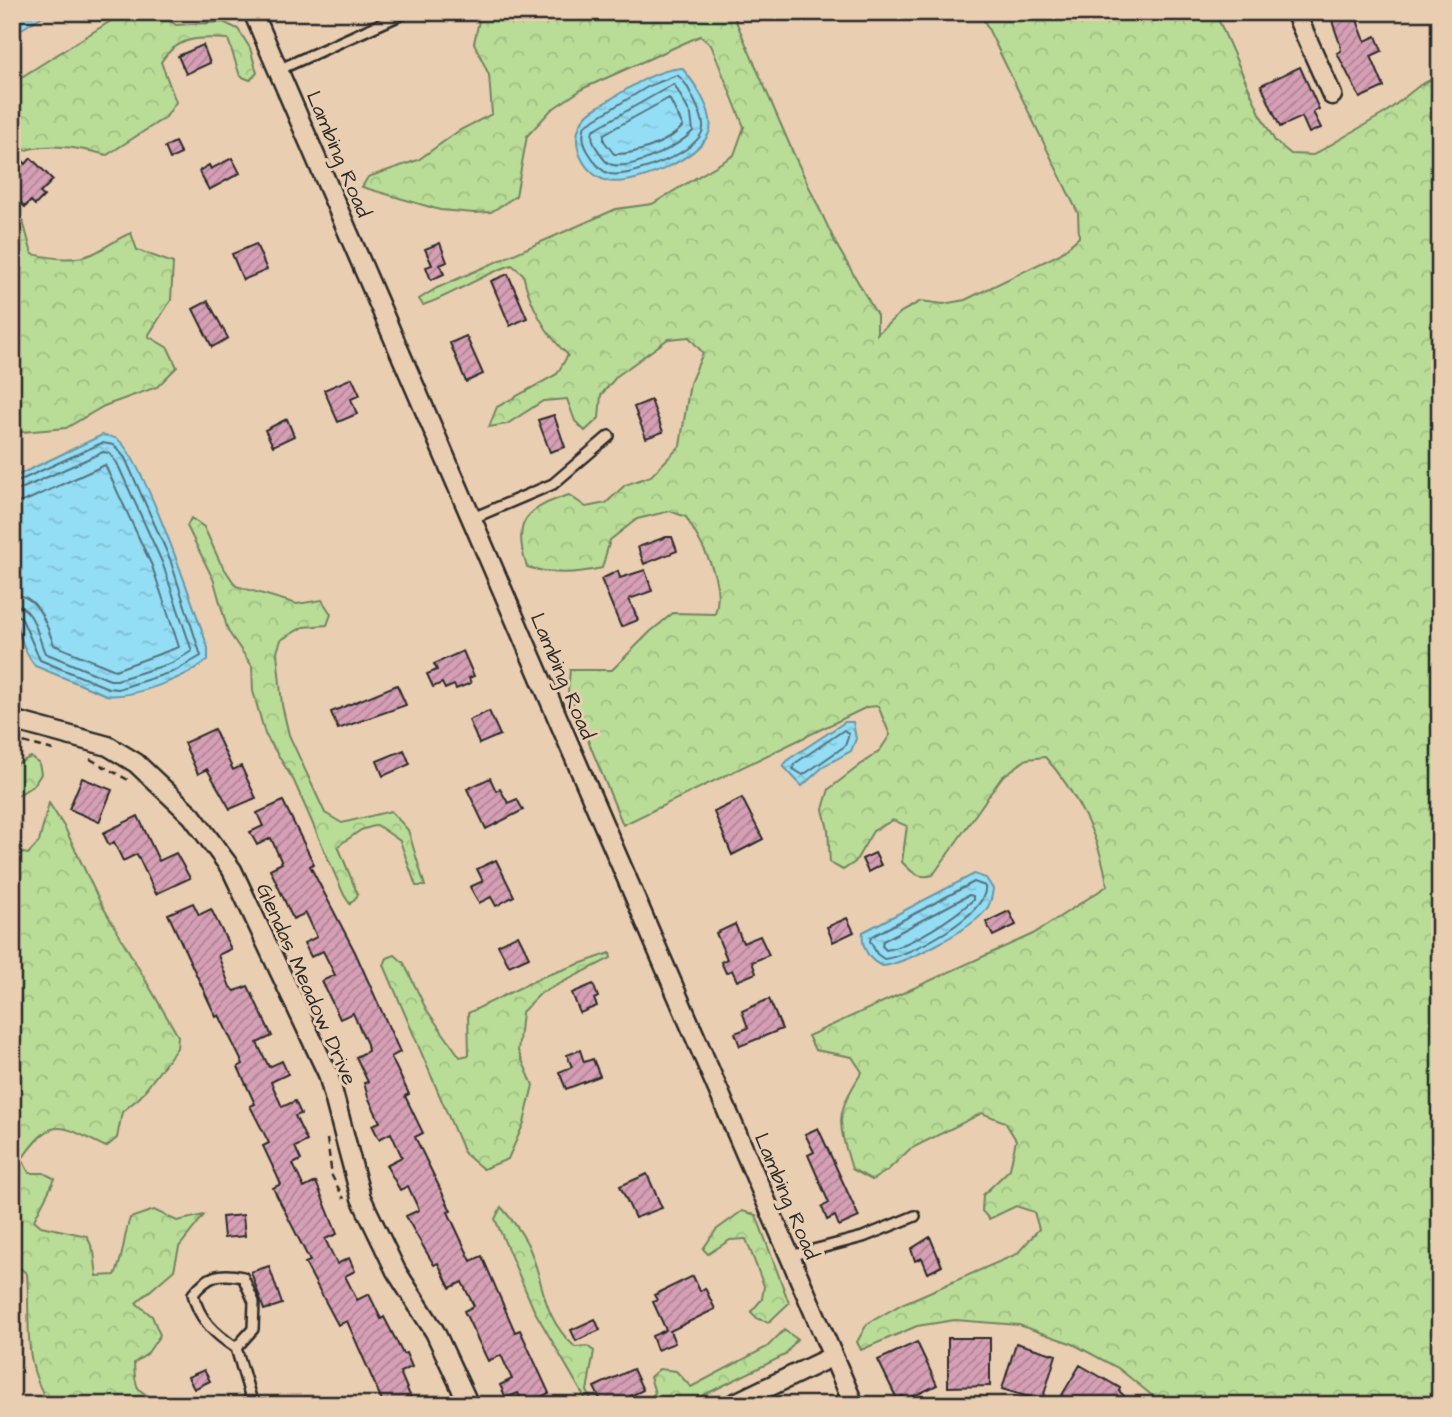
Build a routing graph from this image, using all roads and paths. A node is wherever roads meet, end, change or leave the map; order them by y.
1 (253, 12) edge
2 (407, 12) edge
3 (1295, 12) edge
4 (278, 70) junction
5 (1332, 95) dead end
6 (609, 436) dead end
7 (473, 518) junction
8 (12, 720) edge
9 (12, 739) edge
10 (60, 751) dead end
11 (83, 757) dead end
12 (136, 785) dead end
13 (326, 1129) dead end
14 (346, 1203) dead end
15 (915, 1216) dead end
16 (788, 1256) junction
17 (236, 1348) junction
18 (831, 1357) junction
19 (253, 1405) edge
20 (469, 1405) edge
21 (731, 1405) edge
22 (854, 1405) edge
23 (944, 1405) edge
24 (988, 1405) edge

1 - 4 street, Lambing Road
2 - 4 lane
3 - 5 street
4 - 7 street, Lambing Road
6 - 7 lane
7 - 16 street, Lambing Road
8 - 20 street, Glendas Meadow Drive
9 - 10 path
11 - 12 path
13 - 14 path
15 - 16 lane
16 - 18 street, Lambing Road
17 - 17 lane
17 - 19 lane
18 - 21 street
18 - 22 street, Lambing Road
23 - 24 path

